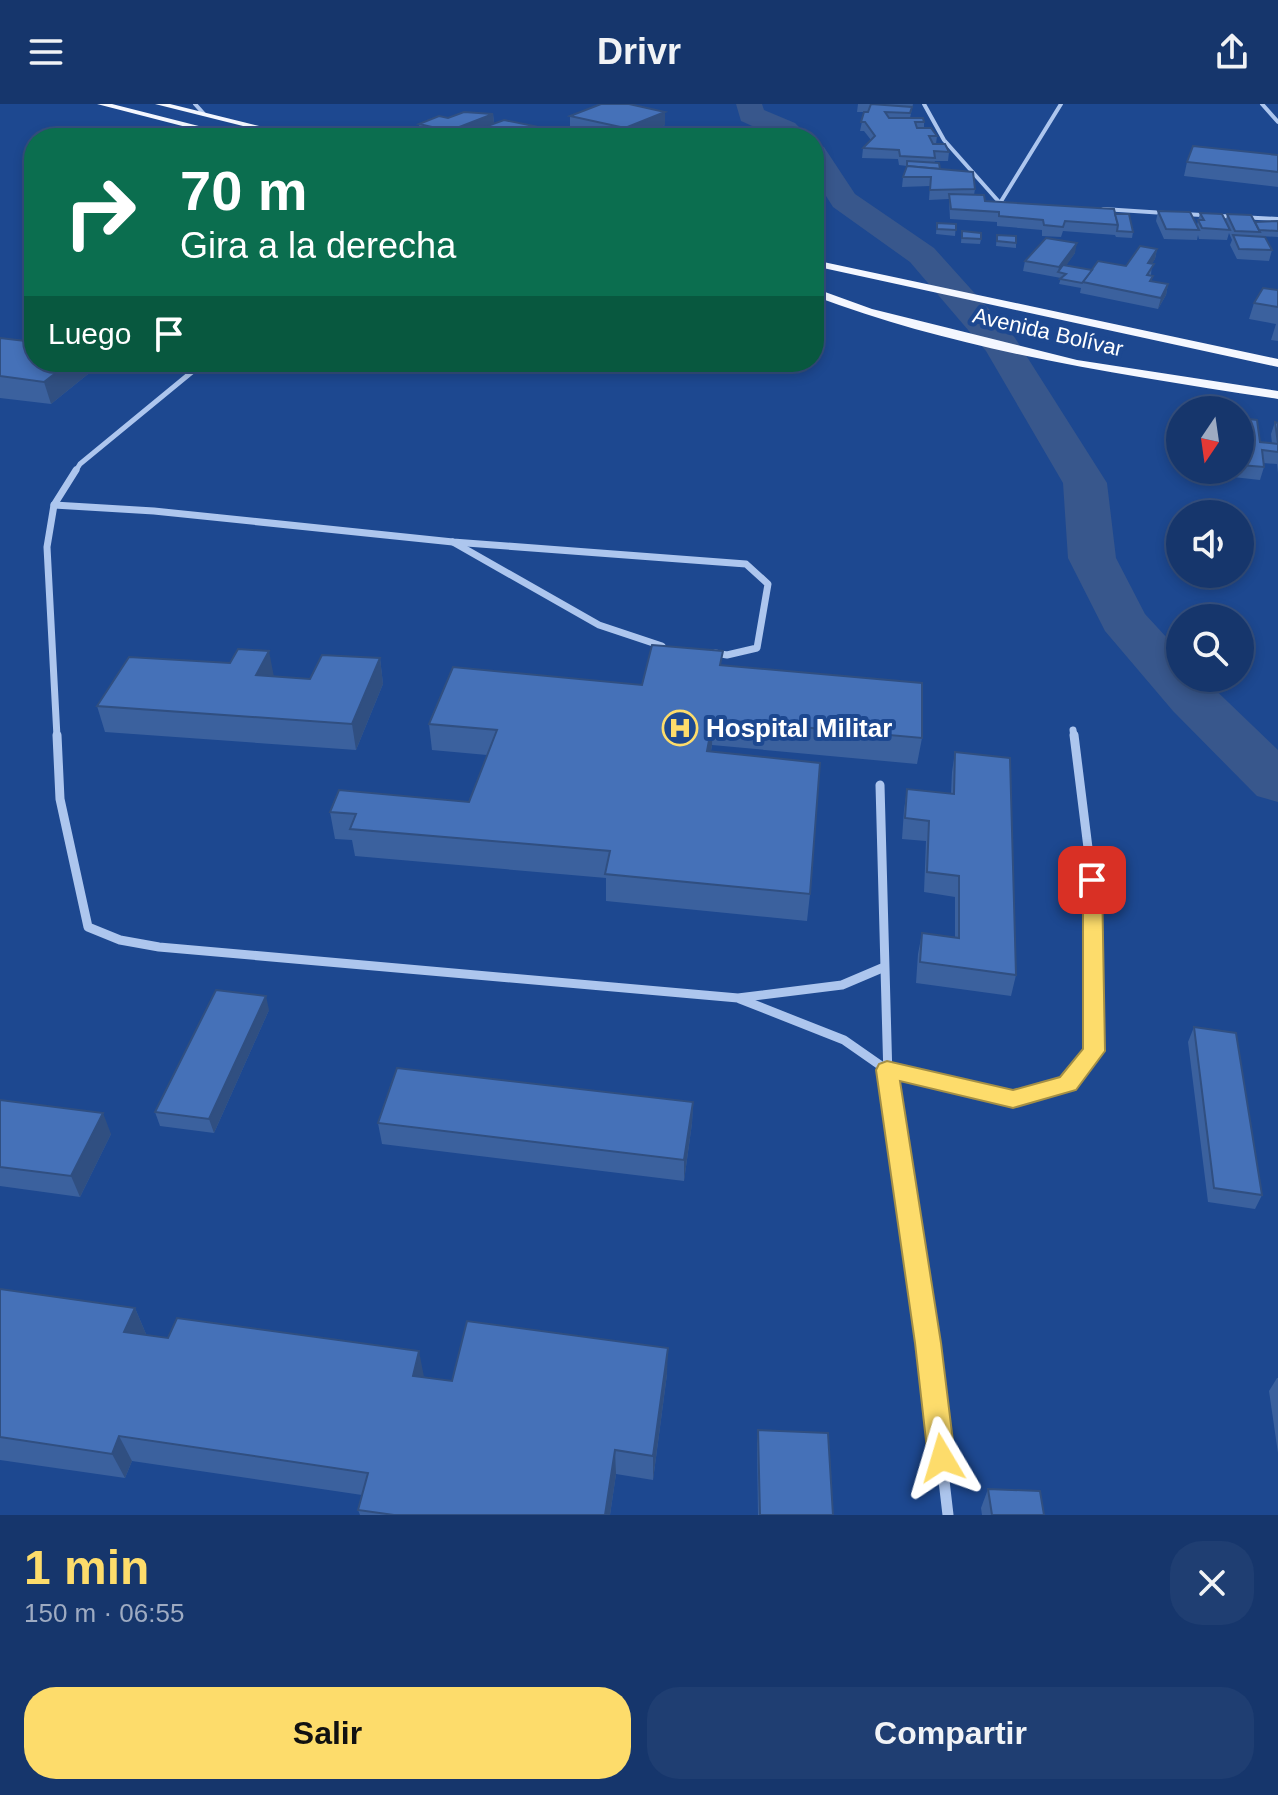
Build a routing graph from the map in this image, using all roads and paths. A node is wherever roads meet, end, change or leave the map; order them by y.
1 (101, 104) edge
2 (159, 104) edge
3 (195, 104) edge
4 (924, 104) edge
5 (1061, 104) edge
6 (1262, 104) edge
7 (204, 114) junction
8 (1278, 122) edge
9 (200, 128) edge
10 (262, 128) edge
11 (1000, 203) junction
12 (1015, 204) edge
13 (1093, 208) edge
14 (1278, 219) edge
15 (824, 265) edge
16 (830, 266) junction
17 (824, 268) edge
18 (824, 295) edge
19 (1241, 355) junction
20 (1278, 363) edge
21 (192, 372) edge
22 (1269, 394) edge
23 (54, 505) junction
24 (453, 542) junction
25 (670, 647) edge
26 (699, 651) edge
27 (1073, 730) dead end
28 (880, 785) dead end
29 (882, 968) junction
30 (738, 998) junction
31 (887, 1070) junction
32 (948, 1515) edge

1 - 9 main road
2 - 7 main road
3 - 7 street
4 - 11 street
5 - 11 street
6 - 8 street
7 - 10 main road
11 - 12 street
13 - 14 street
15 - 16 main road, Avenida Bolívar
16 - 17 main road
16 - 19 main road, Avenida Bolívar
18 - 22 main road, Avenida Bolívar
19 - 20 main road, Avenida Bolívar
19 - 22 main road
21 - 23 street
23 - 24 street
23 - 30 street
24 - 25 street
24 - 26 street
27 - 31 street
28 - 29 street
29 - 30 street
29 - 31 street
30 - 31 street
31 - 32 street

